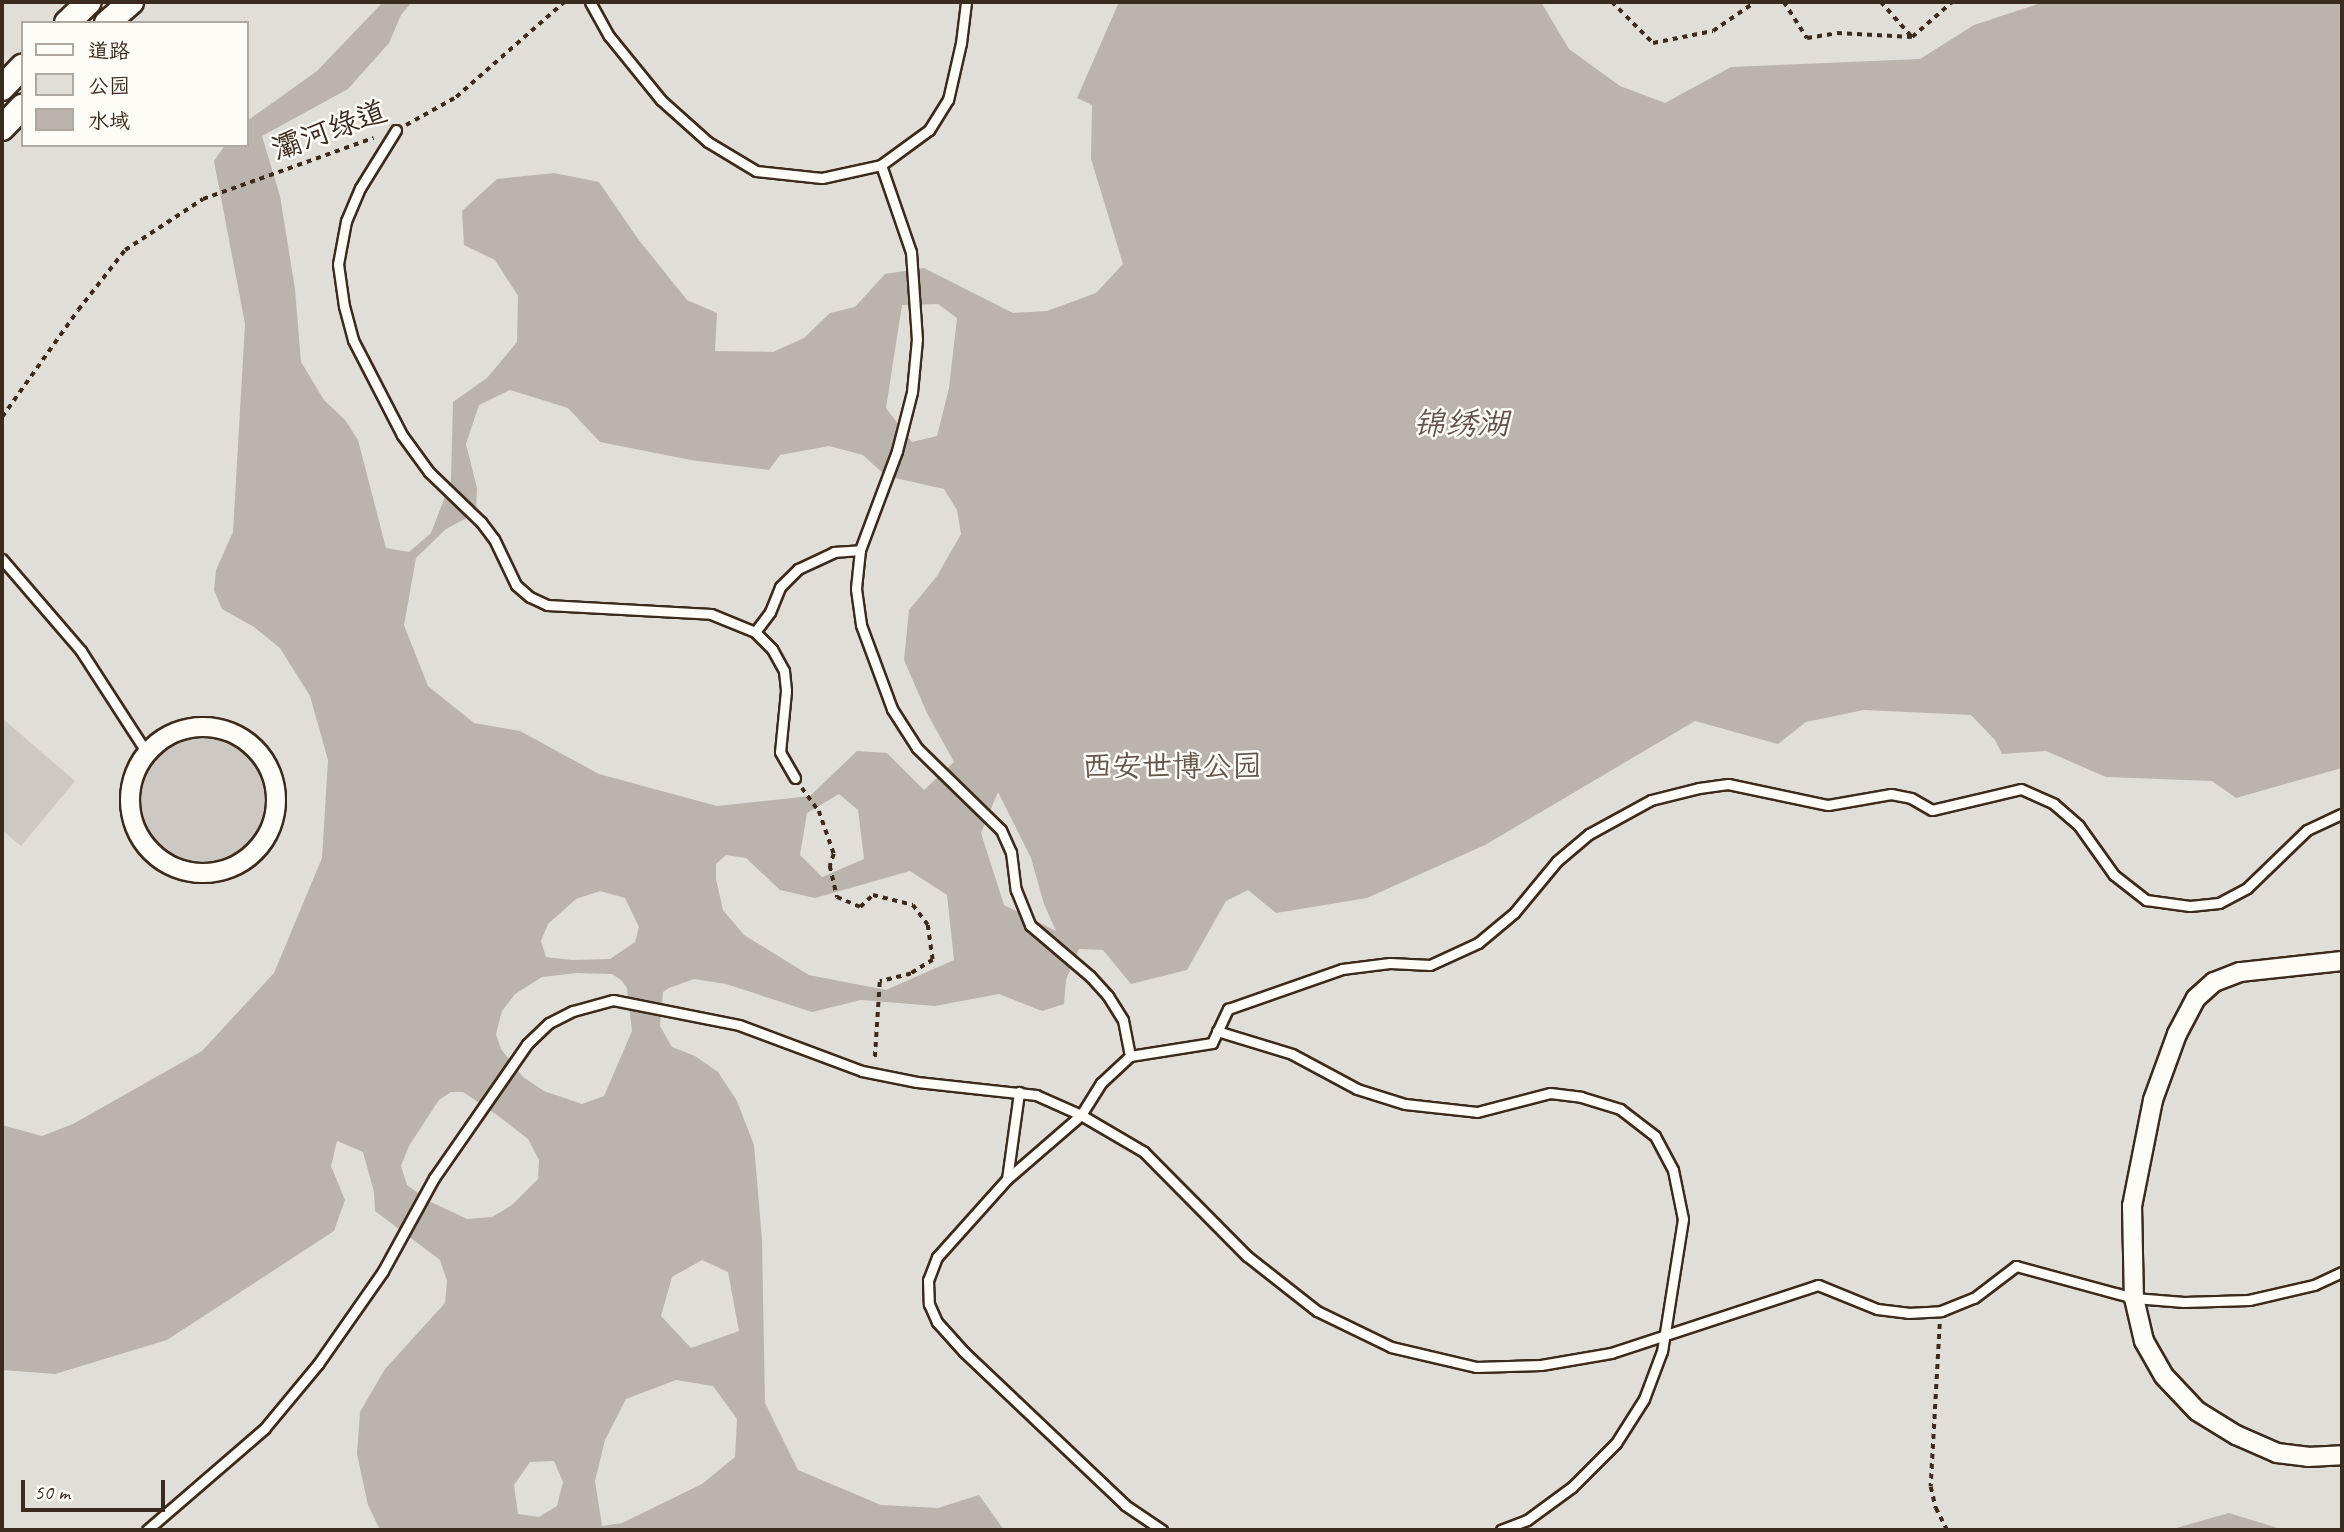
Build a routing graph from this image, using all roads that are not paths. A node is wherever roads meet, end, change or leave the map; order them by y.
1 (89, 2) edge
2 (131, 2) edge
3 (590, 2) edge
4 (966, 2) edge
5 (69, 21) edge
6 (109, 21) edge
7 (21, 68) edge
8 (2, 88) edge
9 (21, 108) edge
10 (2, 128) edge
11 (396, 130) road end
12 (881, 165) junction
13 (860, 550) junction
14 (2, 559) edge
15 (755, 632) junction
16 (146, 753) junction
17 (795, 778) road end
18 (2342, 814) edge
19 (2342, 961) edge
20 (1217, 1031) junction
21 (1130, 1056) junction
22 (1019, 1092) junction
23 (1080, 1115) junction
24 (1007, 1179) junction
25 (2342, 1272) edge
26 (2134, 1298) junction
27 (1665, 1333) junction
28 (2342, 1455) edge
29 (147, 1530) edge
30 (1162, 1530) edge
31 (1501, 1530) edge

1 - 5 street
2 - 6 street
3 - 12 lane
4 - 12 lane
7 - 8 street
9 - 10 street
11 - 15 lane
12 - 13 lane
13 - 15 lane
13 - 21 lane
14 - 16 lane
15 - 17 lane
16 - 16 street
18 - 20 lane
19 - 26 street
20 - 21 lane
20 - 27 lane
21 - 23 lane
22 - 23 lane
22 - 24 lane
22 - 29 lane
23 - 24 lane
23 - 27 lane
24 - 30 lane
25 - 26 lane
26 - 27 lane
26 - 28 street
27 - 31 lane

